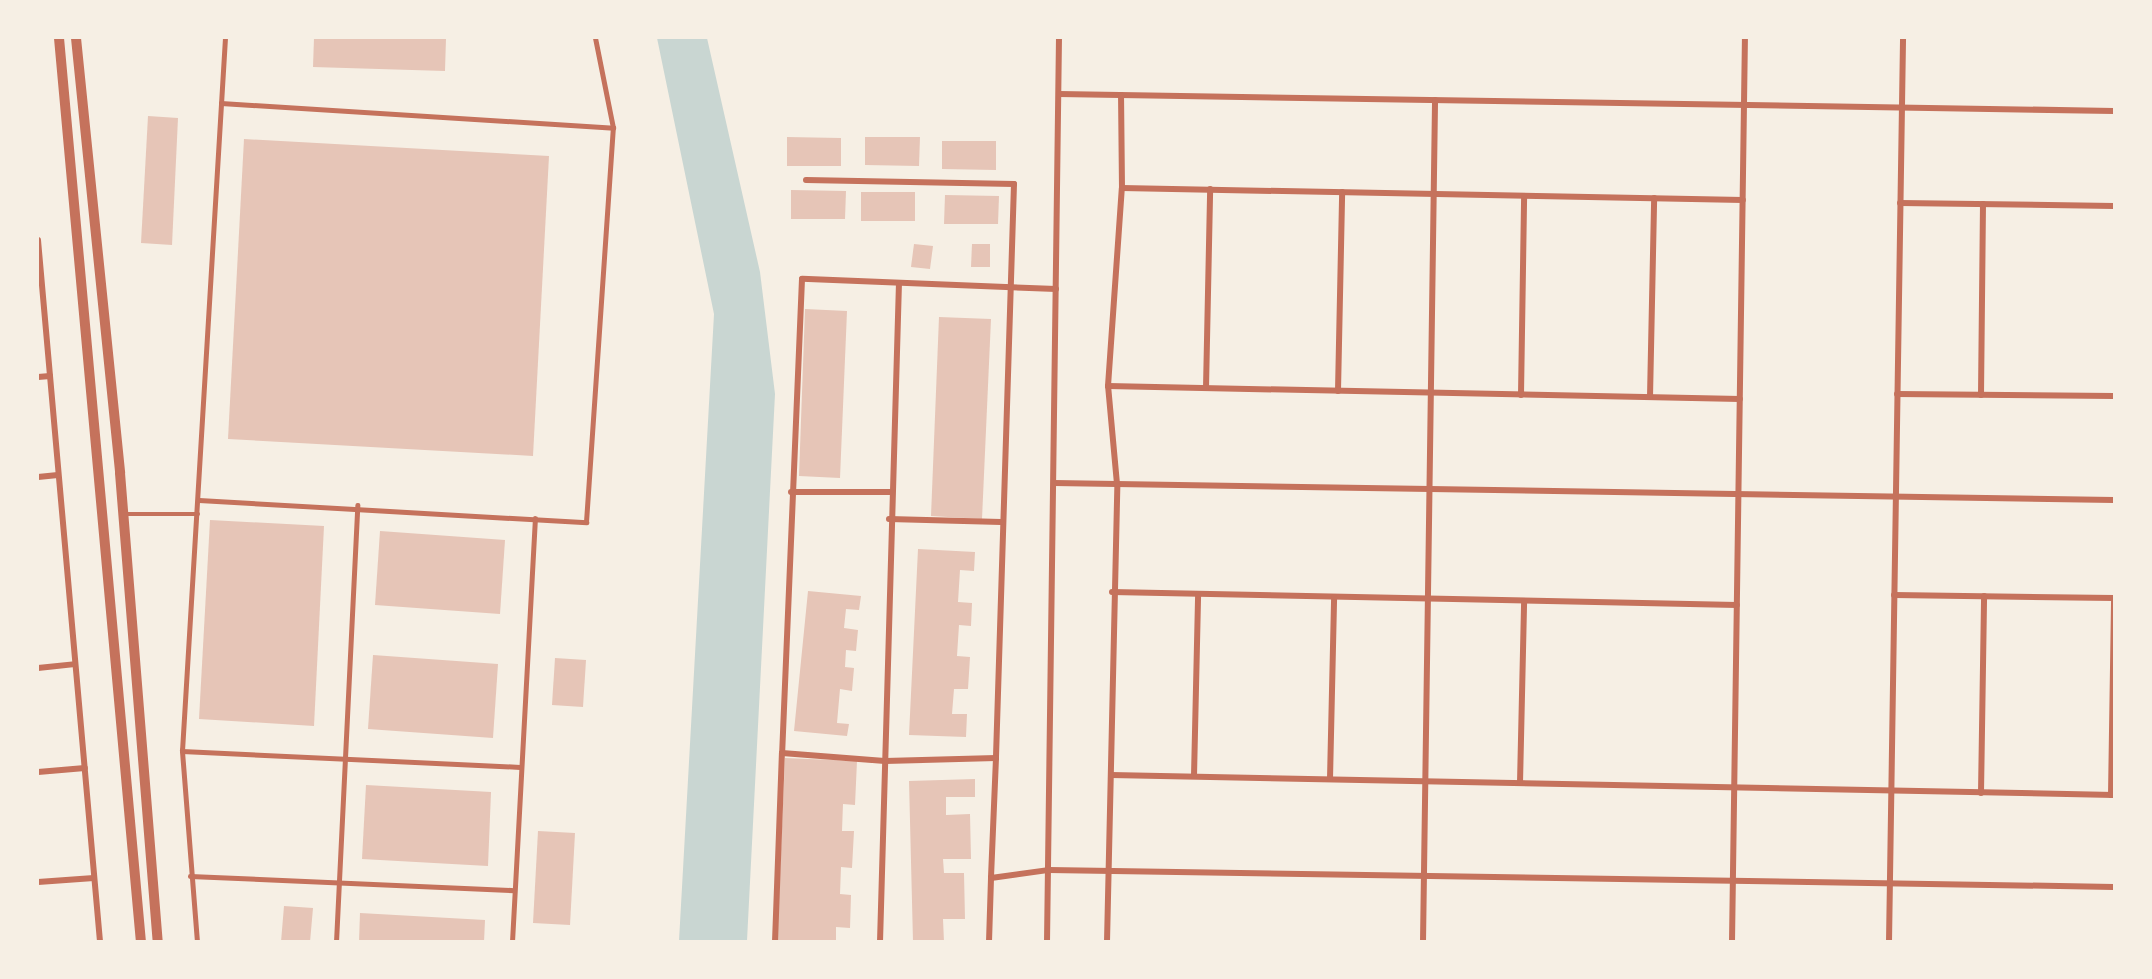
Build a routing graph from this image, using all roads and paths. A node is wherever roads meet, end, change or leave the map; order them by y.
1 (59, 38) edge
2 (76, 38) edge
3 (225, 38) edge
4 (596, 38) edge
5 (1059, 38) edge
6 (1745, 38) edge
7 (1903, 38) edge
8 (1059, 94) junction
9 (1121, 95) junction
10 (1435, 100) junction
11 (221, 104) junction
12 (1744, 105) junction
13 (1902, 108) junction
14 (2115, 111) edge
15 (613, 128) junction
16 (806, 180) dead end
17 (1122, 188) junction
18 (1210, 189) junction
19 (1342, 192) junction
20 (1434, 194) junction
21 (1524, 196) junction
22 (1654, 198) junction
23 (1743, 200) junction
24 (1900, 203) junction
25 (1983, 204) junction
26 (2115, 206) edge
27 (38, 240) edge
28 (898, 284) junction
29 (1011, 288) junction
30 (1056, 289) junction
31 (50, 376) junction
32 (38, 377) edge
33 (1108, 386) junction
34 (1206, 388) junction
35 (1338, 391) junction
36 (1431, 393) junction
37 (1897, 394) junction
38 (1521, 395) junction
39 (1981, 395) junction
40 (2115, 396) edge
41 (1650, 397) junction
42 (1740, 399) junction
43 (58, 474) junction
44 (38, 477) edge
45 (1054, 483) junction
46 (1117, 484) junction
47 (1430, 489) junction
48 (791, 492) junction
49 (890, 492) junction
50 (1738, 494) junction
51 (1896, 496) junction
52 (199, 500) junction
53 (2115, 500) edge
54 (357, 506) junction
55 (123, 514) junction
56 (198, 514) junction
57 (535, 519) junction
58 (889, 519) junction
59 (1001, 522) junction
60 (1112, 592) junction
61 (1198, 594) junction
62 (1894, 595) junction
63 (1984, 596) junction
64 (1334, 597) junction
65 (1428, 599) junction
66 (2115, 599) edge
67 (1524, 601) junction
68 (1737, 605) junction
69 (75, 664) junction
70 (38, 668) edge
71 (182, 751) junction
72 (782, 753) junction
73 (345, 758) junction
74 (996, 758) junction
75 (885, 761) junction
76 (520, 767) junction
77 (85, 768) junction
78 (38, 772) edge
79 (1111, 775) junction
80 (1194, 777) junction
81 (1330, 779) junction
82 (1425, 781) junction
83 (1520, 783) junction
84 (1734, 788) junction
85 (1891, 791) junction
86 (1981, 793) junction
87 (2113, 795) edge
88 (1049, 870) junction
89 (1109, 871) junction
90 (190, 876) junction
91 (1424, 876) junction
92 (94, 878) junction
93 (991, 878) junction
94 (1733, 881) junction
95 (38, 882) edge
96 (339, 882) junction
97 (1890, 883) junction
98 (2115, 887) edge
99 (514, 890) junction
100 (100, 942) edge
101 (141, 942) edge
102 (158, 942) edge
103 (197, 942) edge
104 (336, 942) edge
105 (512, 942) edge
106 (775, 942) edge
107 (880, 942) edge
108 (989, 942) edge
109 (1047, 942) edge
110 (1107, 942) edge
111 (1423, 942) edge
112 (1732, 942) edge
113 (1889, 942) edge

1 - 101 street
2 - 55 street
3 - 11 lane
4 - 15 lane
5 - 8 street
6 - 12 street
7 - 13 street
8 - 9 street
8 - 30 street
9 - 10 street
9 - 17 street
10 - 12 street
10 - 20 street
11 - 15 lane
11 - 52 lane
12 - 13 street
12 - 23 street
13 - 14 street
13 - 24 street
15 - 57 lane
16 - 29 street
17 - 18 street
17 - 33 street
18 - 19 street
18 - 34 street
19 - 20 street
19 - 35 street
20 - 21 street
20 - 36 street
21 - 22 street
21 - 38 street
22 - 23 street
22 - 41 street
23 - 42 street
24 - 25 street
24 - 37 street
25 - 26 street
25 - 39 street
27 - 31 street
28 - 29 street
28 - 48 street
28 - 49 street
29 - 30 street
29 - 59 street
30 - 45 street
31 - 32 street
31 - 43 street
33 - 34 street
33 - 46 street
34 - 35 street
35 - 36 street
36 - 38 street
36 - 47 street
37 - 39 street
37 - 51 street
38 - 41 street
39 - 40 street
41 - 42 street
42 - 50 street
43 - 44 street
43 - 69 street
45 - 46 street
45 - 88 street
46 - 47 street
46 - 60 street
47 - 50 street
47 - 65 street
48 - 49 street
48 - 72 street
49 - 58 street
50 - 51 street
50 - 68 street
51 - 53 street
51 - 62 street
52 - 54 lane
52 - 56 lane
54 - 57 lane
54 - 73 lane
55 - 56 lane
55 - 102 street
56 - 71 lane
57 - 76 lane
58 - 59 street
58 - 75 street
59 - 74 street
60 - 61 street
60 - 79 street
61 - 64 street
61 - 80 street
62 - 63 street
62 - 85 street
63 - 66 street
63 - 86 street
64 - 65 street
64 - 81 street
65 - 67 street
65 - 82 street
66 - 87 street
67 - 68 street
67 - 83 street
68 - 84 street
69 - 70 street
69 - 77 street
71 - 73 lane
71 - 90 lane
72 - 75 street
72 - 106 street
73 - 76 lane
73 - 96 lane
74 - 75 street
74 - 93 street
75 - 107 street
76 - 99 lane
77 - 78 street
77 - 92 street
79 - 80 street
79 - 89 street
80 - 81 street
81 - 82 street
82 - 83 street
82 - 91 street
83 - 84 street
84 - 85 street
84 - 94 street
85 - 86 street
85 - 97 street
86 - 87 street
88 - 89 street
88 - 93 street
88 - 109 street
89 - 91 street
89 - 110 street
90 - 96 lane
90 - 103 lane
91 - 94 street
91 - 111 street
92 - 95 street
92 - 100 street
93 - 108 street
94 - 97 street
94 - 112 street
96 - 99 lane
96 - 104 lane
97 - 98 street
97 - 113 street
99 - 105 lane

